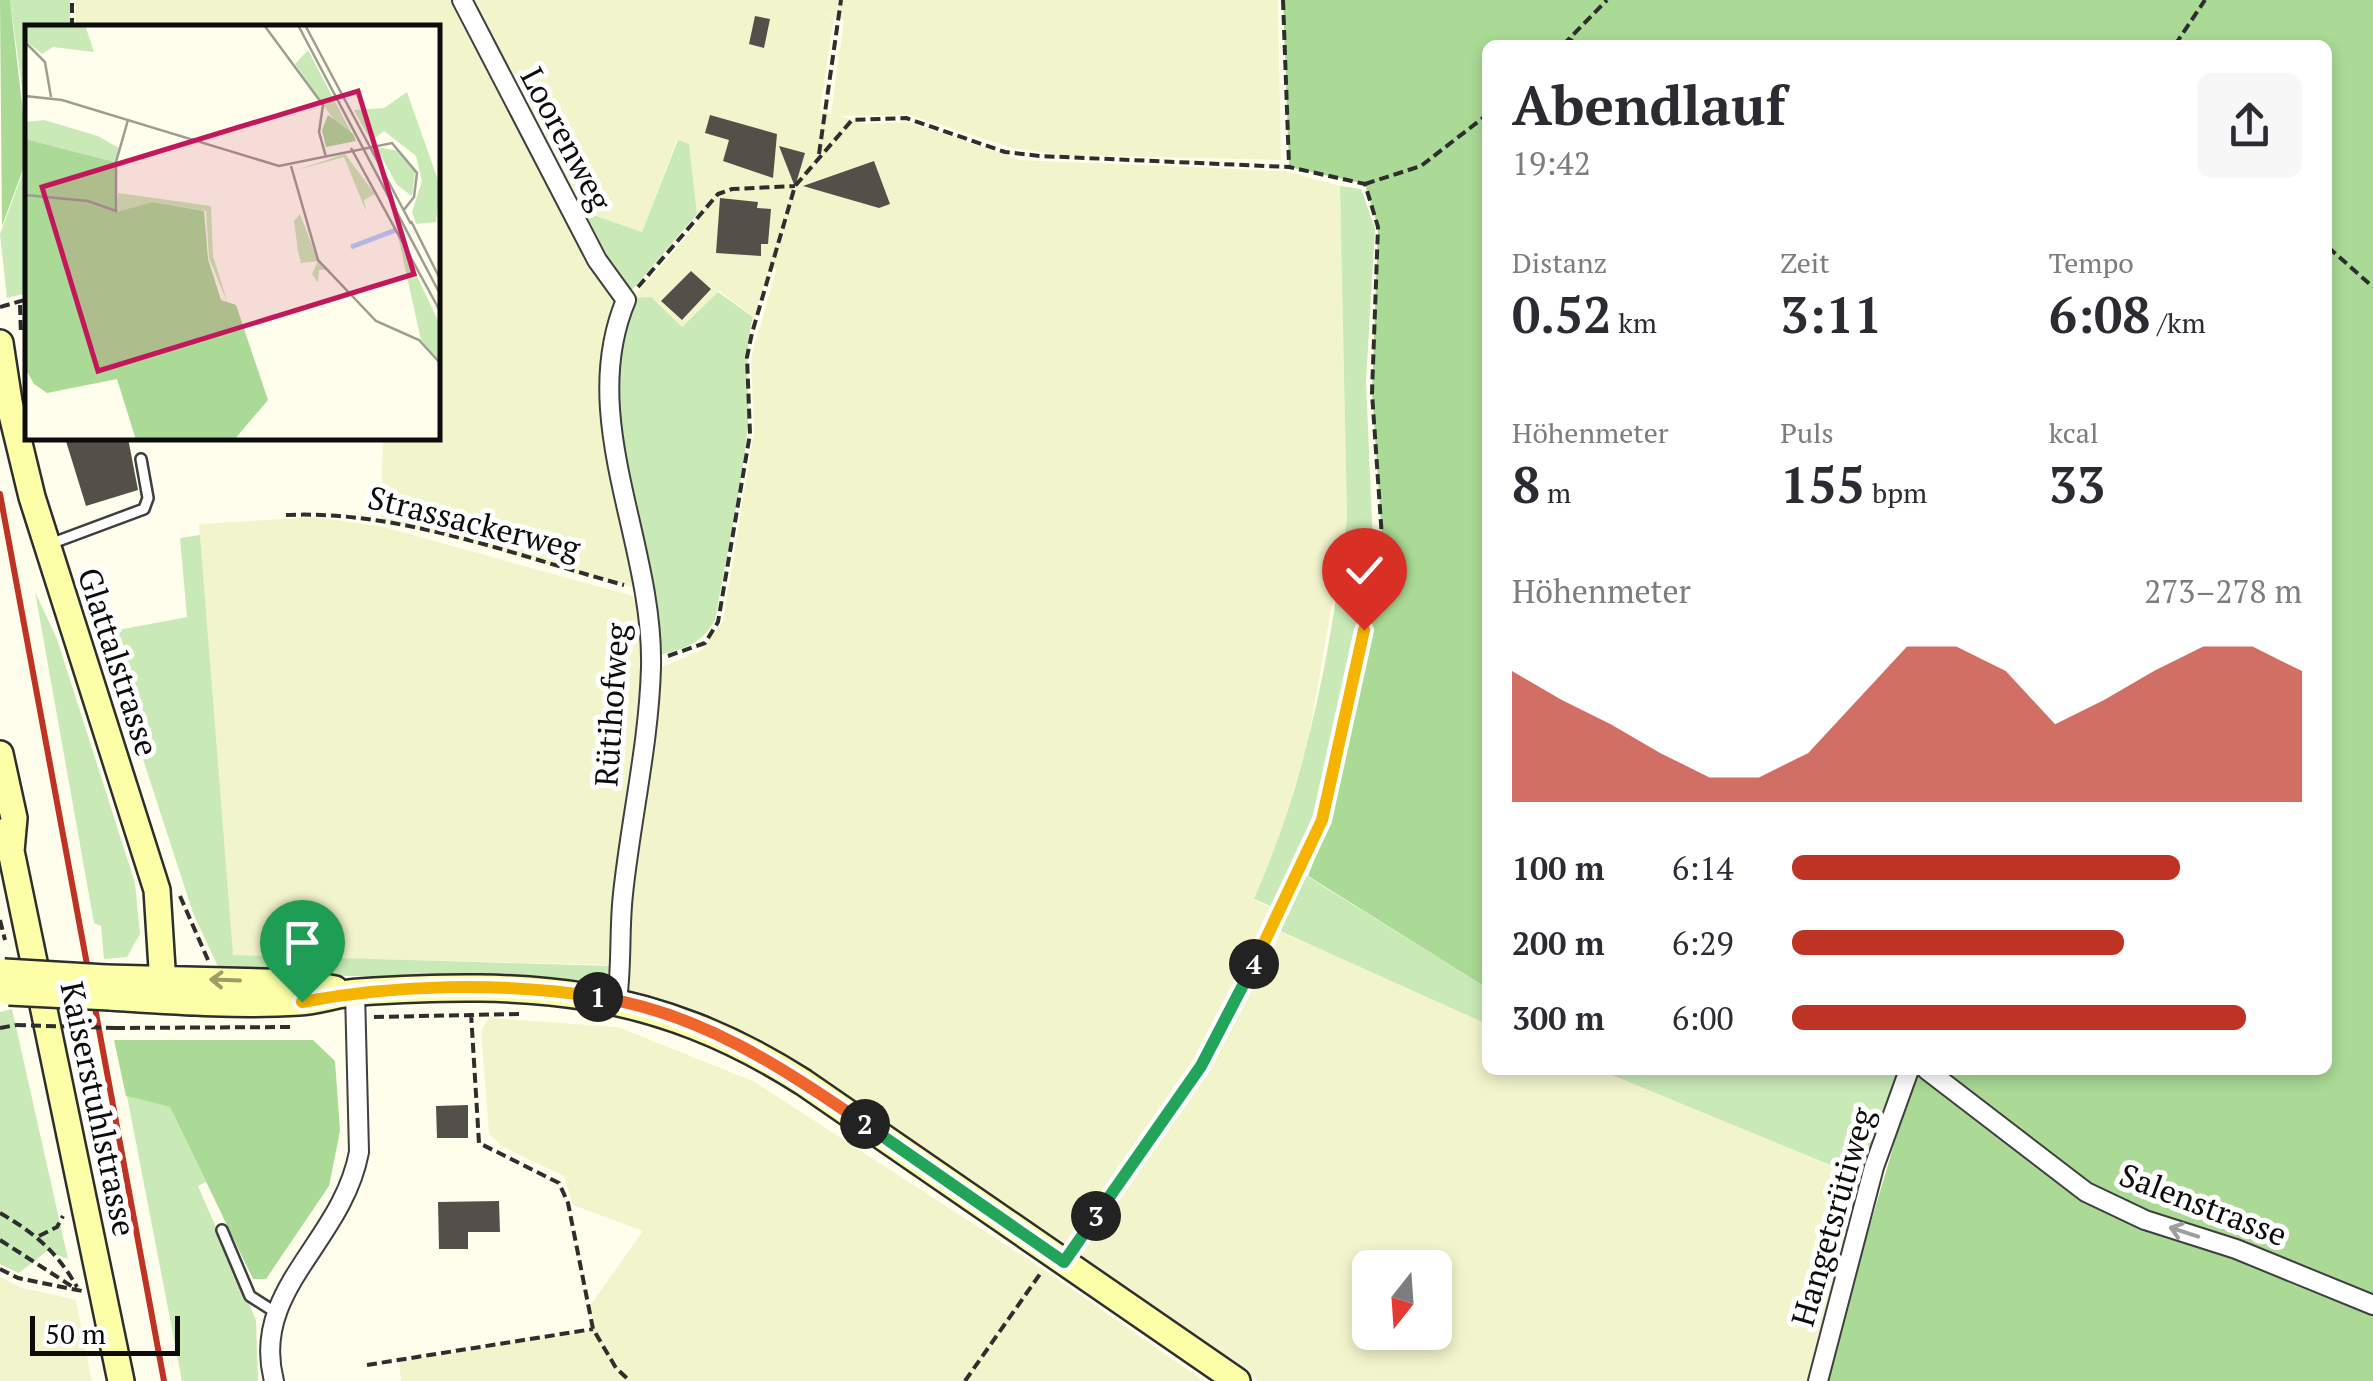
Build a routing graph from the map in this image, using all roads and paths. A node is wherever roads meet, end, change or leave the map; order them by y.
1 (462, 0) edge
2 (841, 0) edge
3 (1282, 0) edge
4 (1607, 0) edge
5 (2205, 0) edge
6 (1569, 39) edge
7 (2178, 40) edge
8 (1482, 119) edge
9 (818, 159) junction
10 (1289, 167) junction
11 (1365, 184) junction
12 (795, 186) junction
13 (2332, 250) edge
14 (2373, 287) edge
15 (626, 300) junction
16 (25, 301) edge
17 (0, 307) edge
18 (0, 343) edge
19 (141, 458) dead end
20 (286, 515) dead end
21 (47, 545) junction
22 (648, 591) junction
23 (651, 666) junction
24 (0, 754) edge
25 (5, 841) edge
26 (3, 982) edge
27 (164, 990) junction
28 (355, 992) junction
29 (617, 1000) junction
30 (470, 1002) junction
31 (525, 1014) dead end
32 (355, 1018) junction
33 (292, 1026) dead end
34 (0, 1028) edge
35 (1907, 1075) edge
36 (1934, 1075) edge
37 (64, 1212) dead end
38 (0, 1213) edge
39 (222, 1230) dead end
40 (38, 1236) junction
41 (0, 1240) edge
42 (1058, 1258) junction
43 (0, 1269) edge
44 (80, 1292) junction
45 (2373, 1305) edge
46 (275, 1312) junction
47 (593, 1329) junction
48 (367, 1365) dead end
49 (120, 1381) edge
50 (274, 1381) edge
51 (630, 1381) edge
52 (966, 1381) edge
53 (1237, 1381) edge
54 (1818, 1381) edge

1 - 15 street, Loorenweg
2 - 9 path
3 - 10 path
4 - 6 path
5 - 7 path
8 - 11 path
9 - 10 path
9 - 12 path
10 - 11 path
11 - 42 path
12 - 15 path
12 - 23 path
13 - 14 path
15 - 22 street, Rütihofweg
16 - 17 path
18 - 21 street, Glattalstrasse
19 - 21 lane
20 - 22 path, Strassackerweg
21 - 27 street, Glattalstrasse
22 - 23 street, Rütihofweg
23 - 29 street, Rütihofweg
24 - 25 street, Kaiserstuhlstrasse
25 - 49 street, Kaiserstuhlstrasse
26 - 27 street, bridge
27 - 28 street
28 - 30 street
28 - 32 street
29 - 30 street
29 - 42 street
30 - 31 path
30 - 32 path
30 - 47 path
32 - 46 street
33 - 34 path, bridge
35 - 54 street, Hangetsrütiweg
45 -> 36 street, Salenstrasse
37 - 40 path
38 - 40 path
39 - 46 lane
40 - 44 path
41 - 44 path
42 - 52 path
42 - 53 street
43 - 44 path
46 - 50 street
47 - 48 path
47 - 51 path

